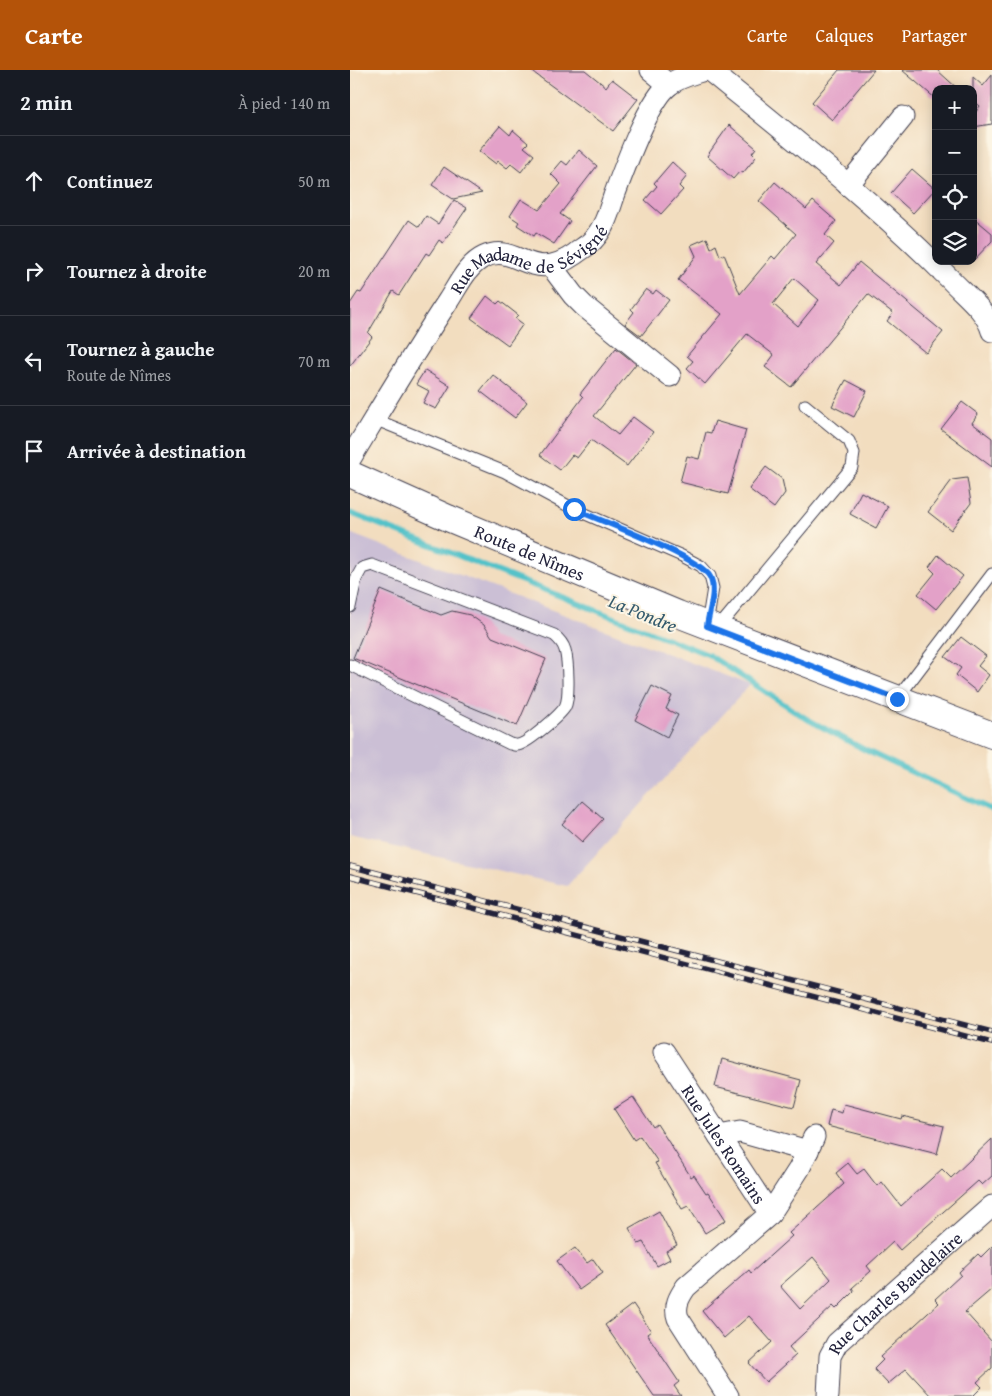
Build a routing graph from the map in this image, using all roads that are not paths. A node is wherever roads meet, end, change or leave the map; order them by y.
1 (651, 70) edge
2 (704, 70) edge
3 (708, 70) edge
4 (669, 85) junction
5 (903, 117) dead end
6 (848, 185) junction
7 (552, 267) junction
8 (991, 326) edge
9 (670, 376) dead end
10 (805, 404) dead end
11 (374, 419) junction
12 (350, 459) edge
13 (350, 474) edge
14 (992, 574) edge
15 (351, 600) edge
16 (712, 627) junction
17 (350, 665) edge
18 (897, 699) junction
19 (992, 735) edge
20 (664, 1052) dead end
21 (719, 1136) junction
22 (992, 1206) edge
23 (770, 1214) junction
24 (728, 1396) edge
25 (828, 1396) edge

1 - 4 street
2 - 4 street, Rue Madame de Sévigné
3 - 6 street
4 - 7 street, Rue Madame de Sévigné
5 - 6 street
6 - 8 street
7 - 9 street
7 - 11 street, Rue Madame de Sévigné
10 - 16 lane
11 - 12 street, Rue Madame de Sévigné
11 - 16 lane
13 - 16 street, Route de Nîmes
14 - 18 lane
15 - 17 lane
16 - 18 street, Route de Nîmes
18 - 19 street, Route de Nîmes
20 - 21 street, Rue Jules Romains
21 - 23 street, Rue Jules Romains
21 - 23 street
22 - 25 street, Rue Charles Baudelaire
23 - 24 street, Rue Jules Romains

